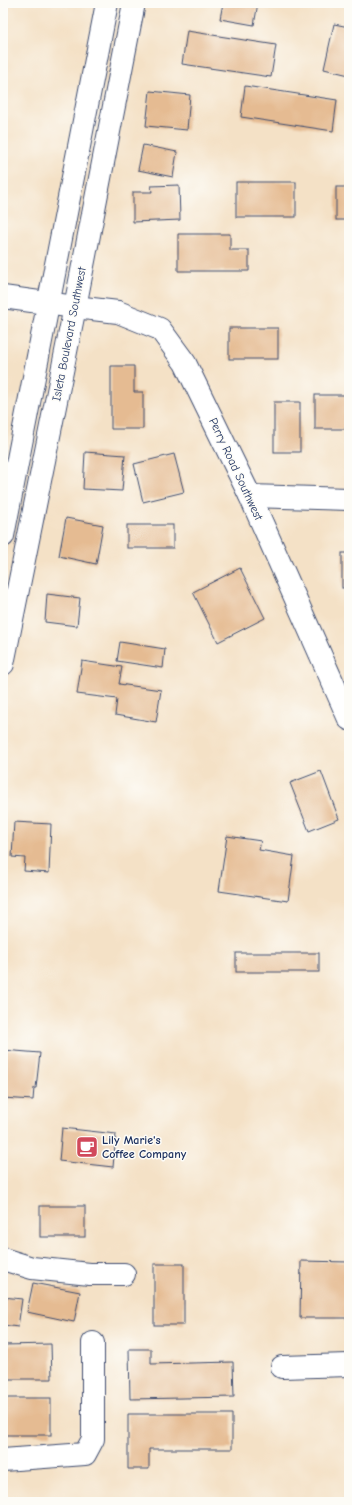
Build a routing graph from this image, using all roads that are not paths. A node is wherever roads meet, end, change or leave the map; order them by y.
1 (107, 3) edge
2 (134, 3) edge
3 (3, 297) edge
4 (49, 304) junction
5 (75, 307) junction
6 (250, 496) junction
7 (349, 499) edge
8 (3, 536) edge
9 (3, 664) edge
10 (349, 720) edge
11 (3, 1259) edge
12 (124, 1274) dead end
13 (93, 1343) dead end
14 (349, 1365) edge
15 (282, 1367) dead end
16 (3, 1460) edge

1 - 4 main road
2 - 5 main road, Isleta Boulevard Southwest
3 - 4 main road, Perry Road Southwest
4 - 5 main road, Perry Road Southwest
4 - 8 main road
5 - 6 main road, Perry Road Southwest
5 - 9 main road, Isleta Boulevard Southwest
6 - 7 main road
6 - 10 main road, Perry Road Southwest
11 - 12 main road
13 - 16 main road
14 - 15 main road

